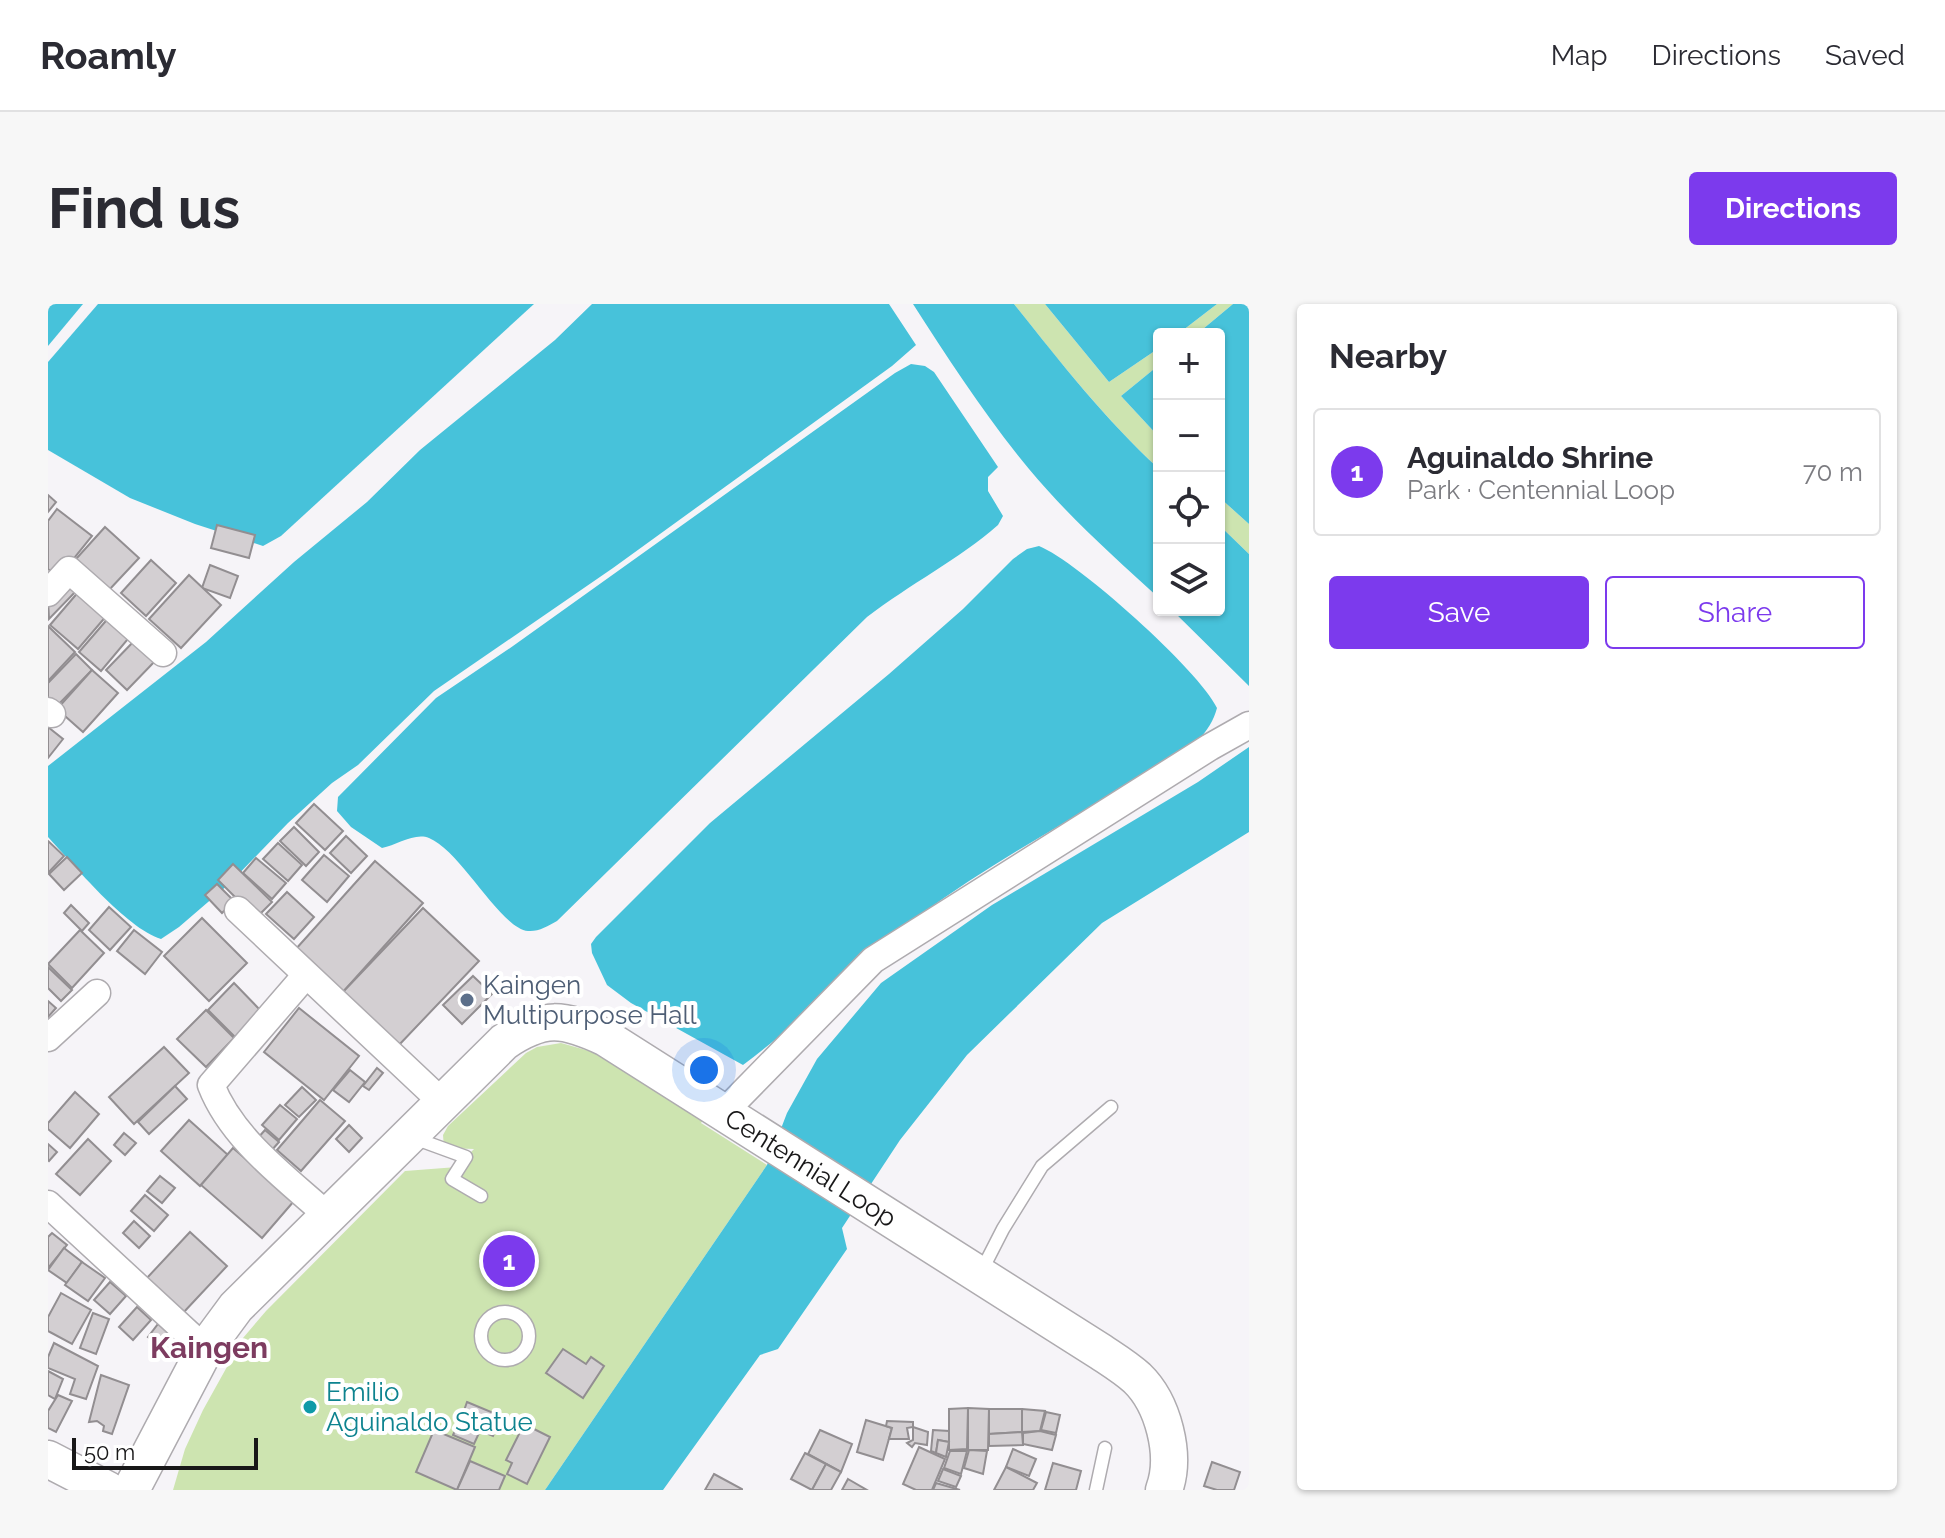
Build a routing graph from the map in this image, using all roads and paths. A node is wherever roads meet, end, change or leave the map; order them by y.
1 (48, 593) edge
2 (163, 653) dead end
3 (1249, 725) edge
4 (238, 910) dead end
5 (306, 975) junction
6 (97, 993) dead end
7 (48, 1038) edge
8 (442, 1102) junction
9 (1111, 1107) dead end
10 (734, 1119) junction
11 (407, 1136) junction
12 (481, 1196) dead end
13 (48, 1204) edge
14 (327, 1215) junction
15 (979, 1275) junction
16 (205, 1349) junction
17 (505, 1360) joint
18 (1105, 1448) dead end
19 (48, 1459) edge
20 (108, 1490) edge
21 (131, 1490) edge
22 (1096, 1490) edge
23 (1164, 1490) edge

1 - 2 street
3 - 10 street
4 - 5 street
5 - 8 street
5 - 14 street
6 - 7 street
8 - 10 main road, Centennial Loop
8 - 11 main road, Centennial Loop
9 - 15 lane
10 - 15 main road, Centennial Loop
11 - 12 lane
11 - 14 main road, Centennial Loop
13 - 16 street
14 - 16 main road, Centennial Loop
15 - 23 main road, Centennial Loop
16 - 21 main road, Centennial Loop
17 - 17 lane
18 - 22 lane
19 - 20 main road

